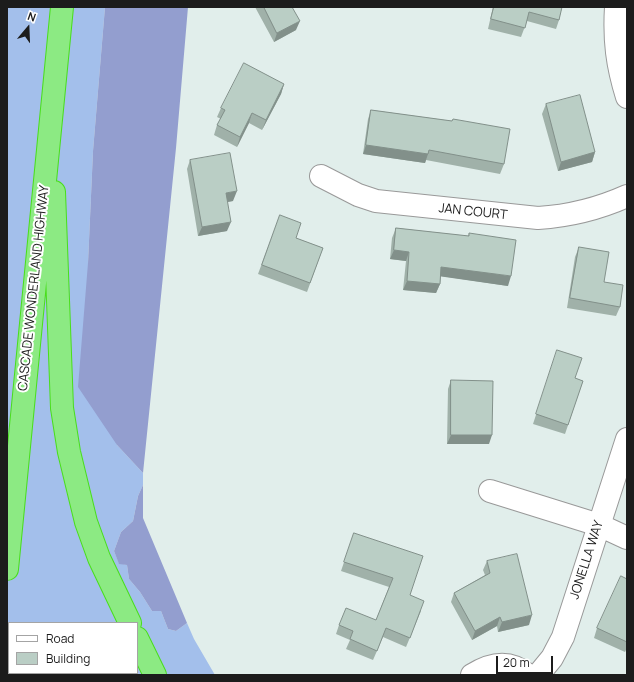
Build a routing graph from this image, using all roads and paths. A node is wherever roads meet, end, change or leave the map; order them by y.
1 (62, 7) edge
2 (616, 7) edge
3 (627, 97) edge
4 (51, 113) junction
5 (321, 176) dead end
6 (627, 196) edge
7 (627, 439) edge
8 (490, 491) dead end
9 (599, 525) junction
10 (627, 538) edge
11 (7, 569) edge
12 (130, 622) edge
13 (138, 640) edge
14 (155, 675) edge
15 (472, 675) edge
16 (528, 675) edge
17 (538, 675) edge

1 - 4 highway, CASCADE WONDERLAND HIGHWAY
2 - 3 street
4 - 11 highway, CASCADE WONDERLAND HIGHWAY
4 - 12 highway
5 - 6 street, JAN COURT
7 - 9 street, JONELLA WAY
8 - 9 street
9 - 10 street
9 - 17 street, JONELLA WAY
13 - 14 highway
15 - 16 street

